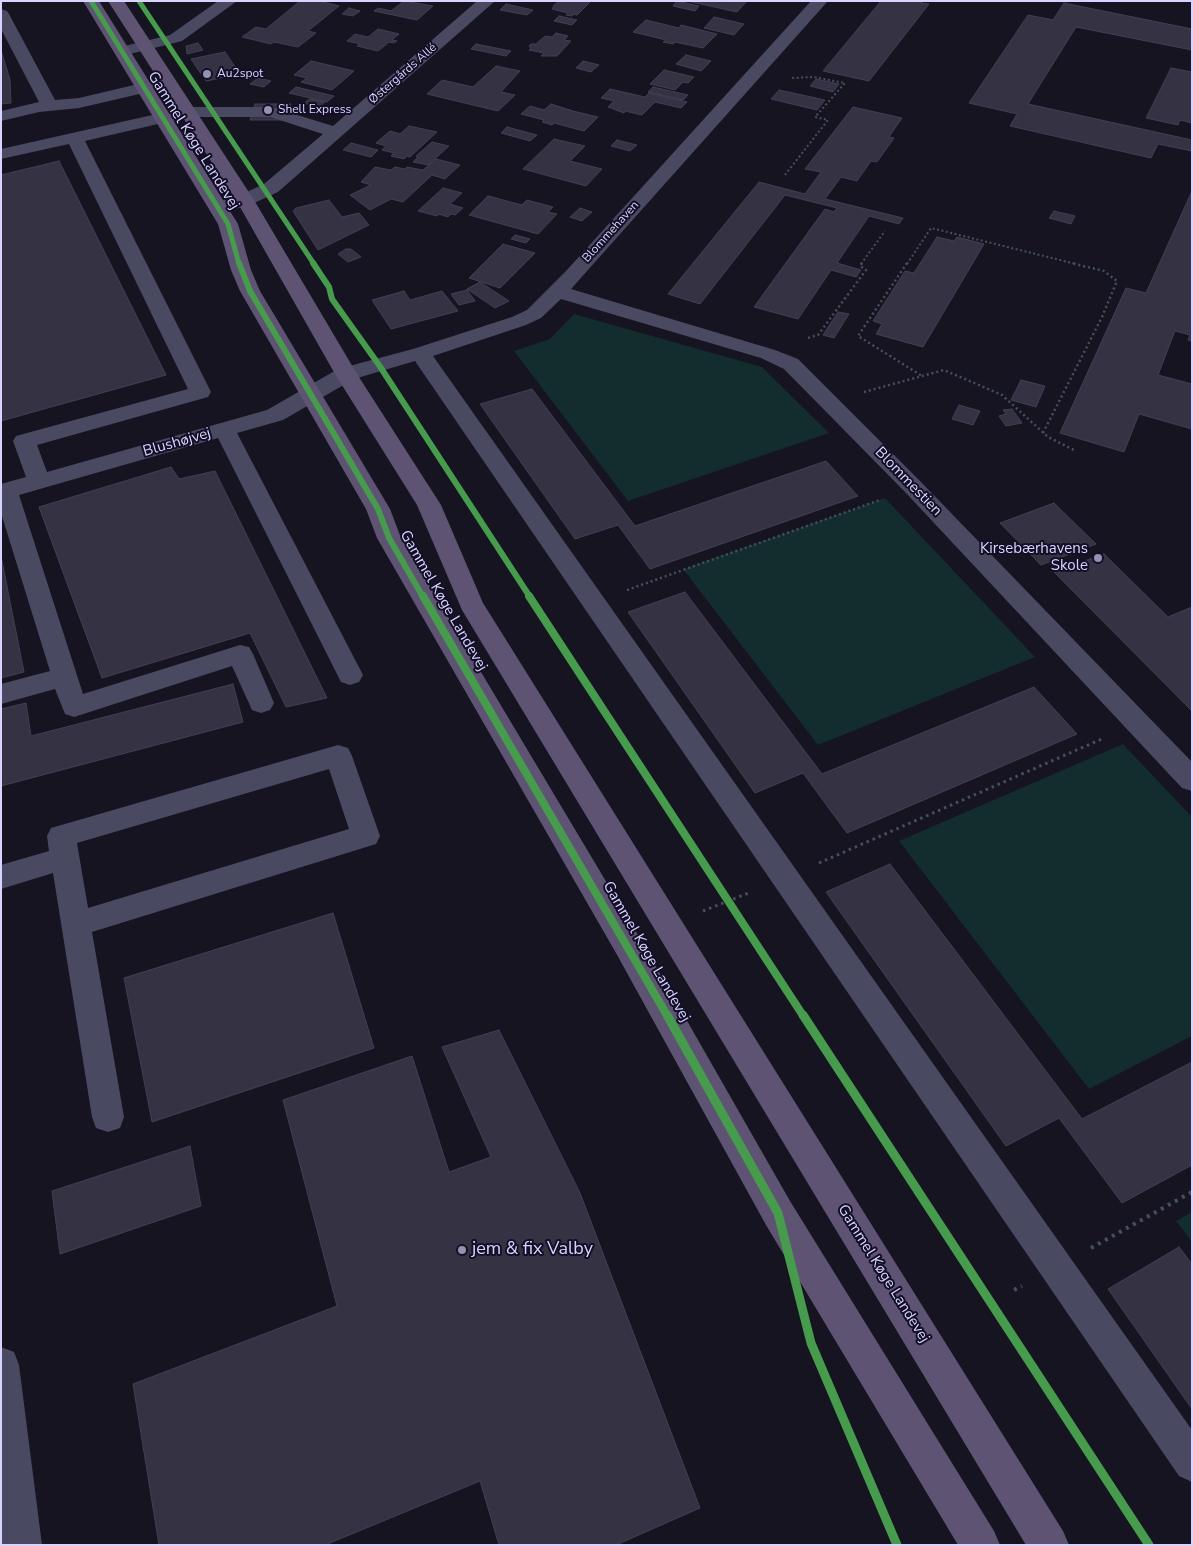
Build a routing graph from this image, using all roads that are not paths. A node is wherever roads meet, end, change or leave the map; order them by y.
1 (91, 1) edge
2 (116, 1) edge
3 (228, 1) edge
4 (487, 1) edge
5 (820, 1) edge
6 (1, 14) edge
7 (145, 46) junction
8 (122, 51) junction
9 (168, 82) junction
10 (144, 88) junction
11 (50, 106) junction
12 (188, 112) junction
13 (1, 116) edge
14 (162, 118) junction
15 (335, 132) junction
16 (74, 137) junction
17 (1, 154) edge
18 (246, 200) junction
19 (218, 208) junction
20 (557, 292) junction
21 (420, 353) junction
22 (346, 374) junction
23 (310, 393) junction
24 (224, 429) junction
25 (39, 482) junction
26 (3, 492) edge
27 (350, 675) dead end
28 (64, 677) junction
29 (1, 694) edge
30 (261, 703) dead end
31 (1192, 780) edge
32 (65, 858) junction
33 (1, 876) edge
34 (76, 924) junction
35 (108, 1117) dead end
36 (1, 1365) edge
37 (1192, 1463) edge
38 (22, 1545) edge
39 (980, 1545) edge
40 (1049, 1545) edge

1 - 8 main road, Gammel Køge Landevej
2 - 7 main road, Gammel Køge Landevej
3 - 7 street
4 - 15 street, Østergårds Allé
5 - 20 street, Blommehaven
6 - 11 street
7 - 8 street
7 - 9 main road, Gammel Køge Landevej
8 - 10 main road, Gammel Køge Landevej
9 - 10 street
9 - 12 main road, Gammel Køge Landevej
10 - 11 street
10 - 14 main road, Gammel Køge Landevej
11 - 13 street
12 - 14 street
12 - 15 street
12 - 18 main road, Gammel Køge Landevej
14 - 16 street
14 - 19 main road, Gammel Køge Landevej
15 - 18 street, Østergårds Allé
16 - 17 street
16 - 25 street
18 - 19 street, Østergårds Allé
18 - 22 main road, Gammel Køge Landevej
19 - 23 main road, Gammel Køge Landevej
20 - 21 street, Blommehaven
20 - 31 street, Blommestien
21 - 22 street, Blommehaven
21 - 37 street
22 - 23 street, Blushøjvej
22 - 40 main road, Gammel Køge Landevej
23 - 24 street, Blushøjvej
23 - 39 main road, Gammel Køge Landevej
24 - 25 street, Blushøjvej
24 - 27 street
25 - 26 street, Blushøjvej
26 - 28 street
28 - 29 street
28 - 30 street
32 - 33 street
32 - 34 street
32 - 34 street
34 - 35 street
36 - 38 street

